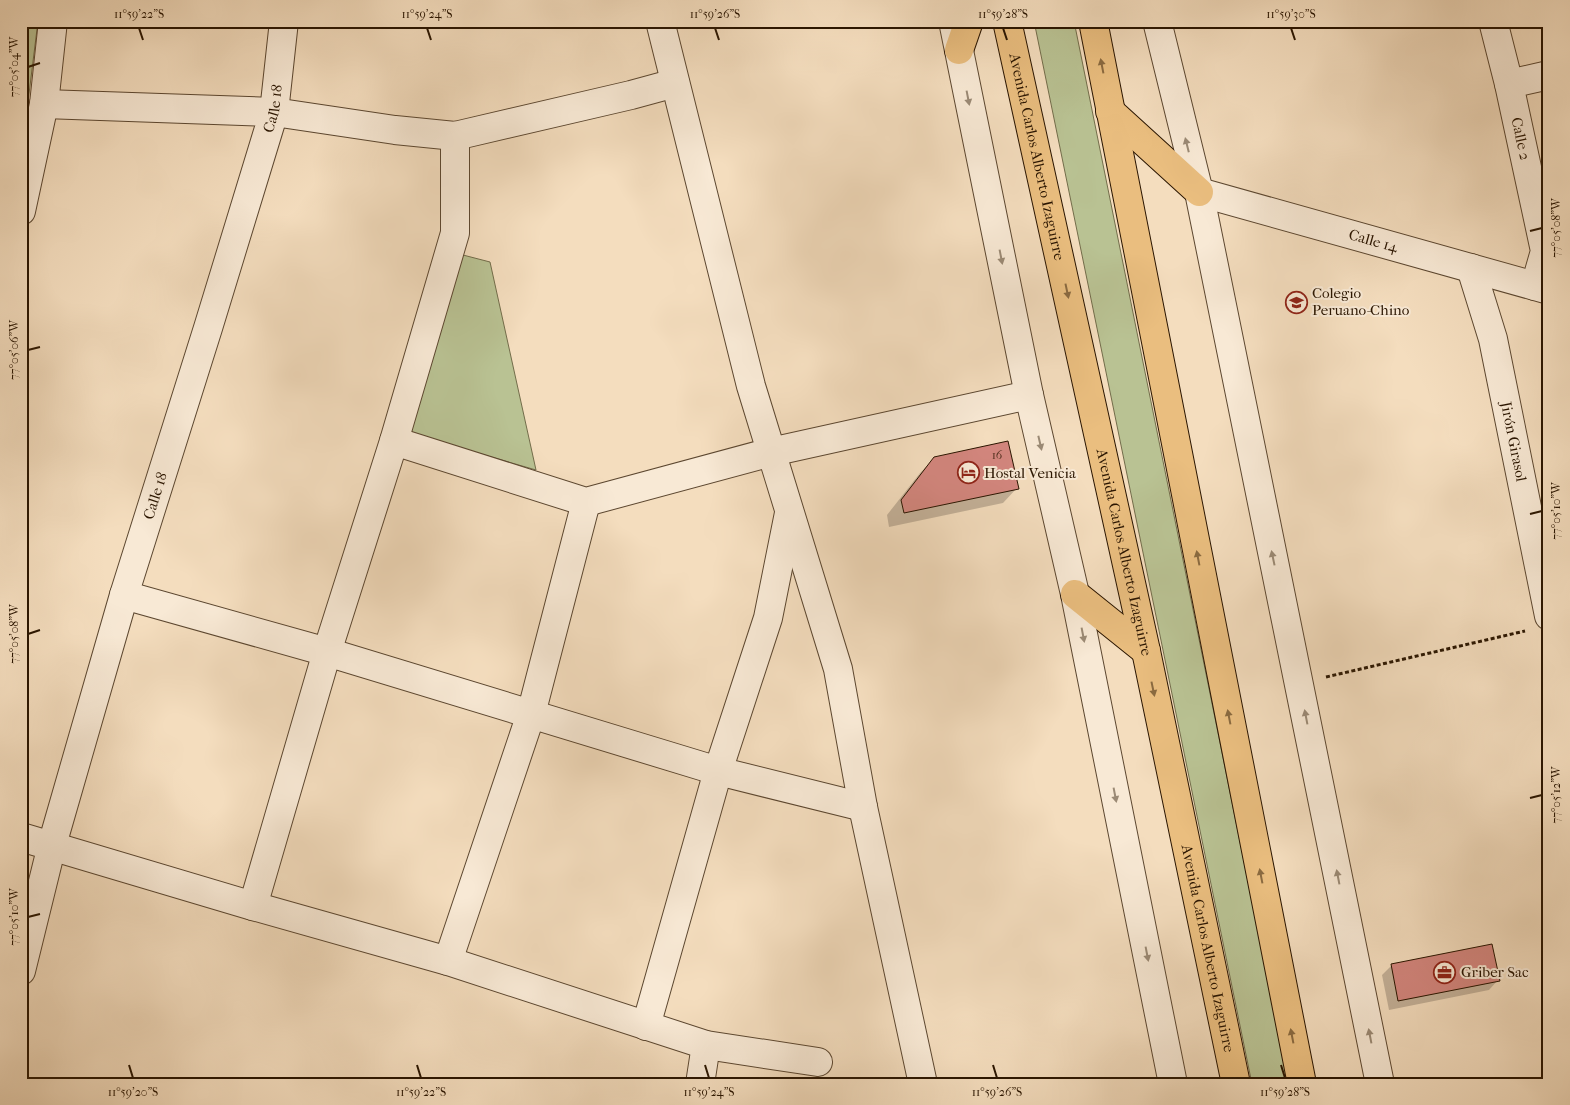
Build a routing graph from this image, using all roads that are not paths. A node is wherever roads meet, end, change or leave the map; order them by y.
1 (53, 21) edge
2 (284, 21) edge
3 (660, 21) edge
4 (953, 21) edge
5 (969, 21) edge
6 (1007, 21) edge
7 (1093, 21) edge
8 (1157, 21) edge
9 (1493, 21) edge
10 (958, 50) junction
11 (1549, 75) edge
12 (675, 83) junction
13 (1509, 84) junction
14 (44, 104) junction
15 (1110, 110) junction
16 (274, 112) junction
17 (456, 136) junction
18 (1199, 192) junction
19 (21, 211) edge
20 (1471, 268) junction
21 (1542, 288) edge
22 (1029, 395) junction
23 (394, 441) junction
24 (771, 452) junction
25 (586, 502) junction
26 (789, 509) junction
27 (1075, 594) junction
28 (124, 595) junction
29 (1544, 615) edge
30 (1146, 651) junction
31 (327, 652) junction
32 (531, 714) junction
33 (718, 771) junction
34 (863, 808) junction
35 (21, 837) edge
36 (52, 845) junction
37 (253, 906) junction
38 (448, 962) junction
39 (21, 971) edge
40 (646, 1026) junction
41 (706, 1045) junction
42 (818, 1062) dead end
43 (700, 1084) edge
44 (923, 1084) edge
45 (1173, 1084) edge
46 (1236, 1084) edge
47 (1302, 1084) edge
48 (1380, 1084) edge

1 - 14 street
2 - 16 street, Calle 18
3 - 12 street
4 - 10 street
5 - 10 main road
6 -> 30 main road, Avenida Carlos Alberto Izaguirre
15 -> 7 main road
18 -> 8 street
9 - 13 street, Calle 2
10 -> 22 street
11 - 13 street
12 - 17 street
12 - 24 street
13 - 21 street, Calle 2
14 - 16 street
14 - 19 street
15 - 18 main road
47 -> 15 main road
16 - 17 street
16 - 28 street, Calle 18
17 - 23 street
18 - 20 street, Calle 14
48 -> 18 street
20 - 21 street, Calle 14
20 - 29 street, Jirón Girasol
22 - 24 street
22 -> 27 street
23 - 25 street
23 - 31 street
24 - 25 street
24 - 26 street
25 - 32 street
26 - 33 street
26 - 34 street
27 - 30 main road
27 -> 45 street
28 - 31 street
28 - 36 street, Calle 18
30 -> 46 main road, Avenida Carlos Alberto Izaguirre
31 - 32 street
31 - 37 street
32 - 33 street
32 - 38 street
33 - 34 street
33 - 40 street
34 - 44 street
35 - 36 street
36 - 37 street
36 - 39 street, Calle 18
37 - 38 street
38 - 40 street
40 - 41 street
41 - 42 street
41 - 43 street

